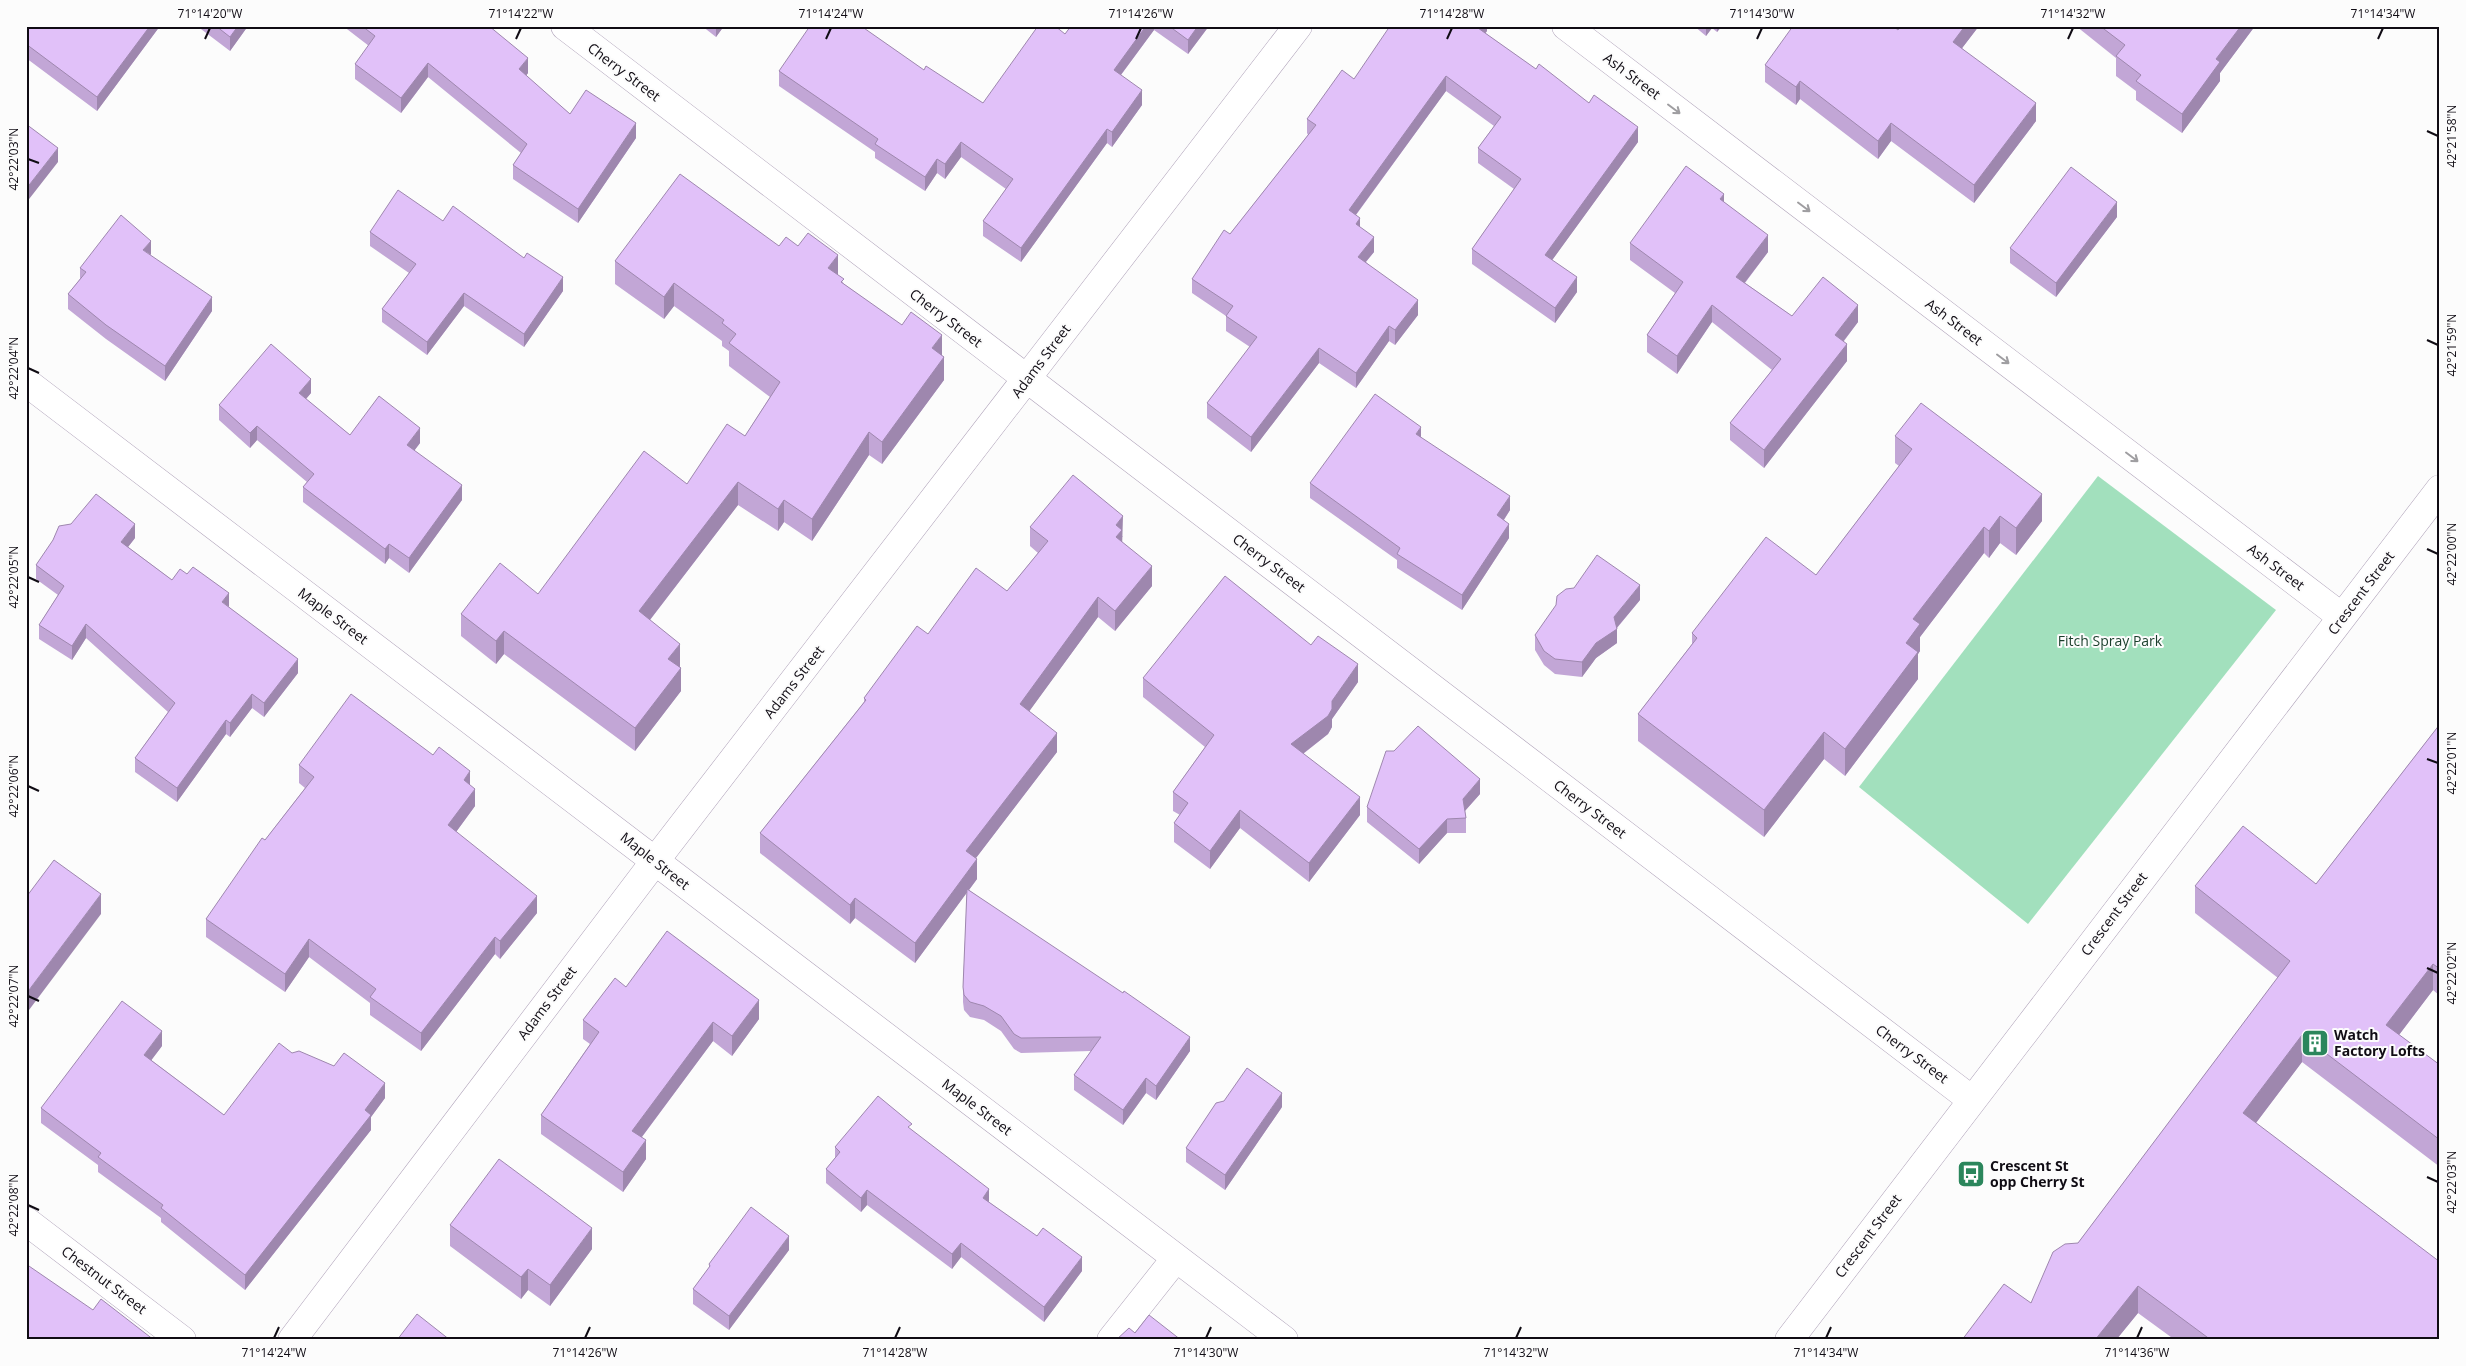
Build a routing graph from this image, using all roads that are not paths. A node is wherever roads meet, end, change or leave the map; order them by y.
1 (565, 26) edge
2 (1298, 26) edge
3 (1566, 26) edge
4 (1027, 380) junction
5 (26, 382) edge
6 (2440, 489) edge
7 (2342, 618) junction
8 (655, 861) junction
9 (1972, 1100) junction
10 (26, 1221) edge
11 (1176, 1258) junction
12 (182, 1340) edge
13 (292, 1340) edge
14 (1111, 1340) edge
15 (1284, 1340) edge
16 (1789, 1340) edge

1 - 4 street, Cherry Street
2 - 4 street, Adams Street
3 -> 7 street, Ash Street
4 - 8 street, Adams Street
4 - 9 street, Cherry Street
5 - 8 street, Maple Street
6 - 7 street, Crescent Street
7 - 9 street, Crescent Street
8 - 11 street, Maple Street
8 - 13 street, Adams Street
9 - 16 street, Crescent Street
10 - 12 street, Chestnut Street
11 - 14 street
11 - 15 street, Maple Street

